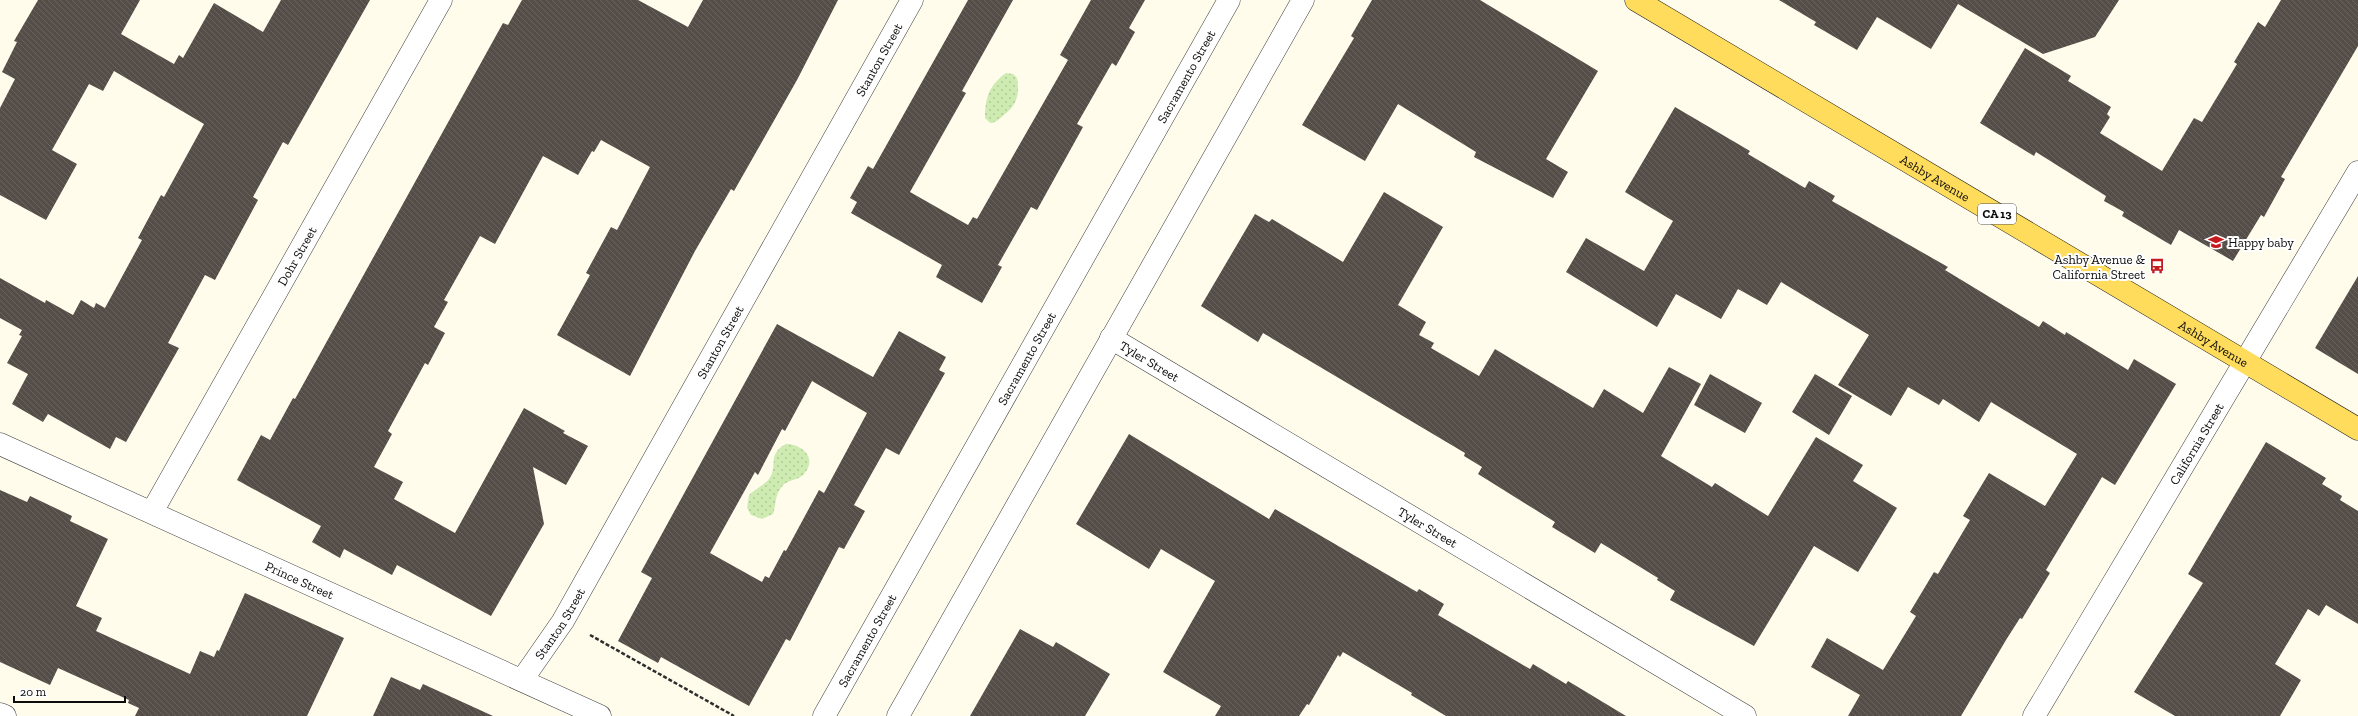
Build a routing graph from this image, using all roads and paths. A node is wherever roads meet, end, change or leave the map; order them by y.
1 (441, 0) edge
2 (912, 0) edge
3 (1230, 0) edge
4 (1303, 0) edge
5 (1636, 0) edge
6 (2358, 172) edge
7 (1111, 338) junction
8 (2245, 362) junction
9 (2358, 429) edge
10 (0, 444) edge
11 (152, 512) junction
12 (562, 620) junction
13 (522, 680) junction
14 (0, 714) edge
15 (5, 716) edge
16 (600, 716) edge
17 (734, 716) edge
18 (824, 716) edge
19 (898, 716) edge
20 (1745, 716) edge
21 (2034, 716) edge

1 - 11 street, Dohr Street
2 - 12 street, Stanton Street
3 - 18 street, Sacramento Street
4 - 7 street
5 - 8 main road, Ashby Avenue / CA 13
6 - 8 street, California Street
7 - 19 street
7 - 20 street, Tyler Street
8 - 9 main road, Ashby Avenue / CA 13
8 - 21 street, California Street
10 - 11 street, Prince Street
11 - 13 street, Prince Street
12 - 13 street, Stanton Street
12 - 17 path
13 - 16 street, Prince Street
14 - 15 street

